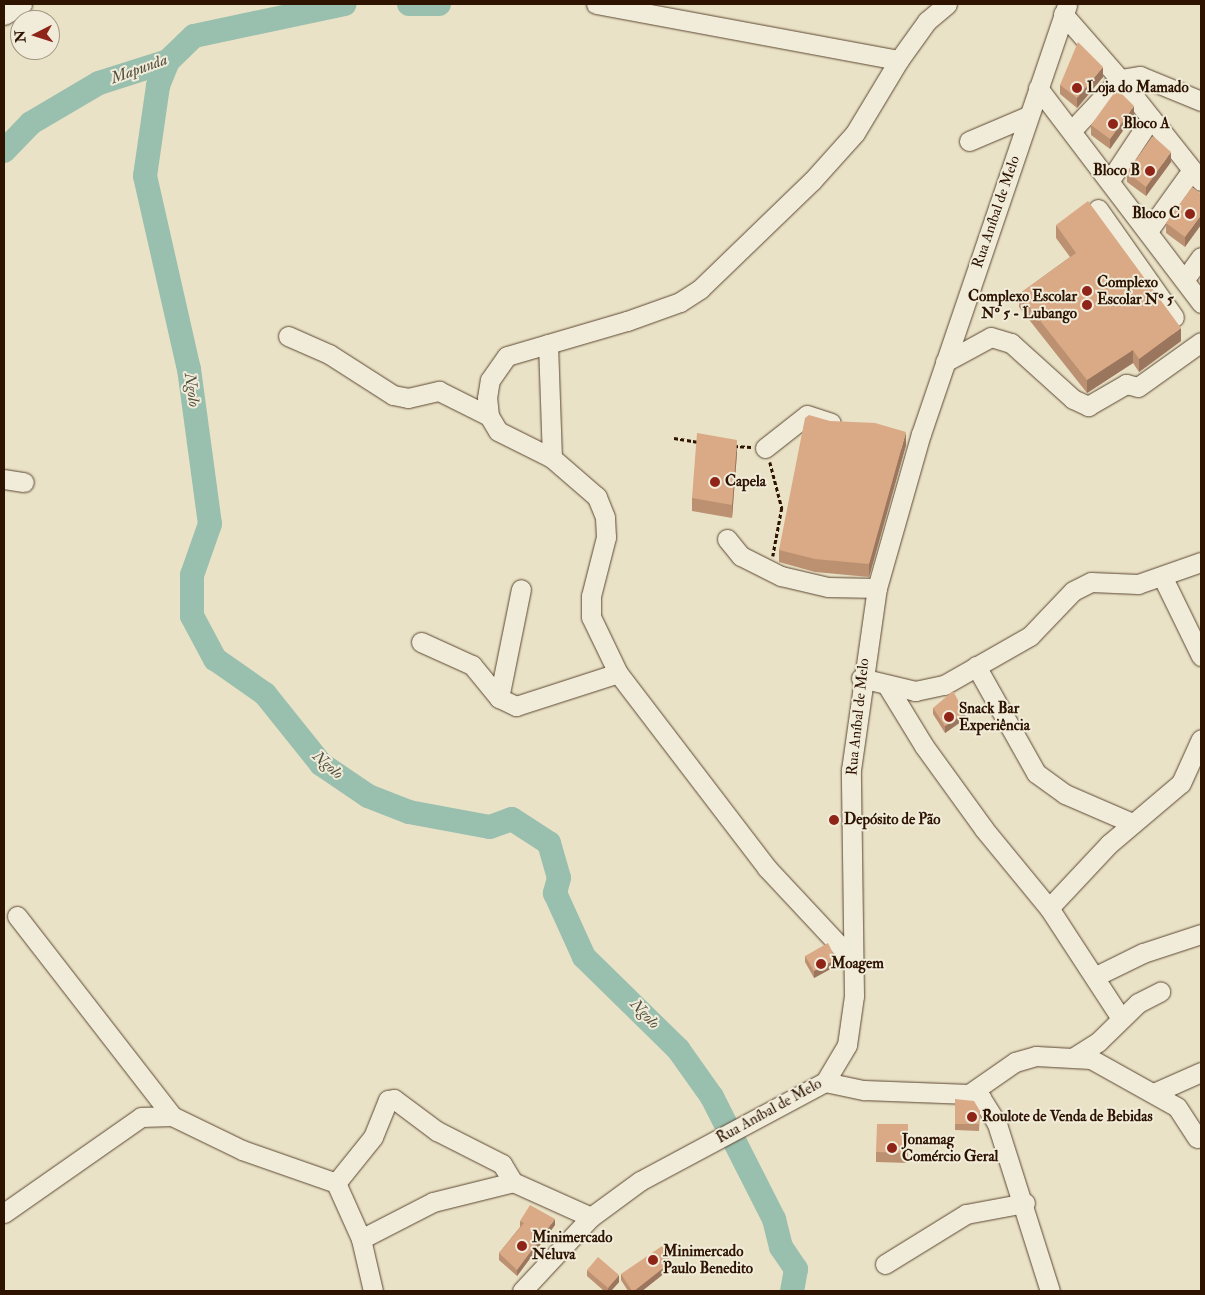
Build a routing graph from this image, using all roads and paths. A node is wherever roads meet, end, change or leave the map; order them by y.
1 (22, 4) edge
2 (596, 4) edge
3 (947, 4) edge
4 (1065, 9) edge
5 (4, 16) edge
6 (899, 60) junction
7 (1120, 79) junction
8 (1038, 88) junction
9 (1201, 101) edge
10 (1028, 116) junction
11 (1151, 118) junction
12 (1072, 130) junction
13 (969, 141) dead end
14 (1197, 175) edge
15 (1110, 180) junction
16 (1098, 209) dead end
17 (1148, 231) junction
18 (1201, 257) edge
19 (1169, 258) junction
20 (1146, 275) junction
21 (1185, 280) junction
22 (1201, 303) edge
23 (1174, 317) edge
24 (288, 336) dead end
25 (1201, 342) edge
26 (548, 344) junction
27 (945, 362) junction
28 (489, 416) junction
29 (847, 423) edge
30 (674, 438) dead end
31 (705, 442) edge
32 (723, 444) edge
33 (765, 448) junction
34 (552, 458) junction
35 (4, 479) edge
36 (24, 482) dead end
37 (727, 539) dead end
38 (1201, 561) edge
39 (772, 563) dead end
40 (1163, 578) junction
41 (877, 588) junction
42 (521, 589) dead end
43 (421, 642) dead end
44 (1201, 656) edge
45 (976, 666) junction
46 (618, 673) junction
47 (861, 678) junction
48 (888, 686) junction
49 (499, 698) junction
50 (1201, 740) edge
51 (1132, 823) junction
52 (1049, 908) junction
53 (17, 916) dead end
54 (1201, 934) edge
55 (853, 960) junction
56 (1096, 976) junction
57 (1160, 992) dead end
58 (1120, 1016) junction
59 (1074, 1056) junction
60 (1201, 1072) edge
61 (825, 1082) junction
62 (1156, 1092) junction
63 (969, 1094) junction
64 (172, 1116) junction
65 (1197, 1138) dead end
66 (513, 1182) junction
67 (336, 1183) junction
68 (1025, 1203) junction
69 (4, 1213) edge
70 (591, 1217) junction
71 (361, 1239) junction
72 (884, 1264) dead end
73 (373, 1291) edge
74 (522, 1291) edge
75 (1050, 1291) edge

1 - 5 street
2 - 6 street
3 - 6 street
4 - 7 street
4 - 8 street, Rua Aníbal de Melo
6 - 26 street
7 - 9 street
7 - 11 street
7 - 12 street
8 - 10 street, Rua Aníbal de Melo
8 - 12 street
10 - 13 street
10 - 27 street, Rua Aníbal de Melo
11 - 14 street
11 - 15 street
12 - 15 street
14 - 17 street
15 - 17 street
16 - 20 street
17 - 19 street
18 - 21 street
19 - 20 street
19 - 21 street
20 - 23 street
21 - 22 street
24 - 28 street
25 - 27 street
26 - 28 street
26 - 34 street
27 - 41 street, Rua Aníbal de Melo
28 - 34 street
29 - 33 street
30 - 31 path
32 - 33 path
33 - 39 path
34 - 46 street
35 - 36 street
37 - 41 street
38 - 40 street
40 - 44 street
40 - 45 street
41 - 47 street, Rua Aníbal de Melo
42 - 49 street
43 - 49 street
45 - 48 street
45 - 51 street
46 - 49 street
46 - 55 street
47 - 48 street
47 - 55 street, Rua Aníbal de Melo
48 - 52 street
50 - 51 street
51 - 52 street
52 - 56 street
53 - 64 street
54 - 56 street
55 - 61 street, Rua Aníbal de Melo
56 - 58 street
57 - 58 street
58 - 59 street
59 - 62 street
59 - 63 street
60 - 62 street
61 - 63 street
61 - 70 street, Rua Aníbal de Melo
62 - 65 street
63 - 68 street
64 - 67 street
64 - 69 street
66 - 67 street
66 - 70 street
66 - 71 street
67 - 71 street
68 - 72 street
68 - 75 street
70 - 74 street, Rua Aníbal de Melo
71 - 73 street

